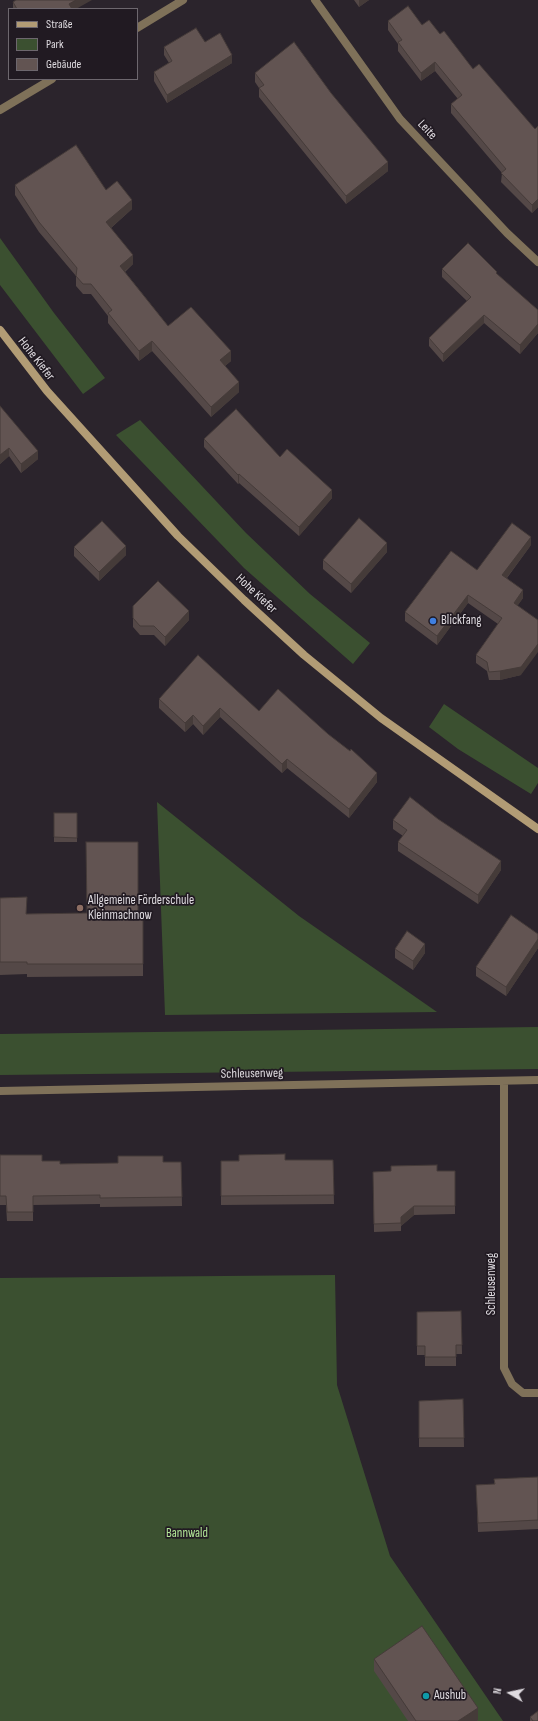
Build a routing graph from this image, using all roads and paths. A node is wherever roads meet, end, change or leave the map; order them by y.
1 (183, 0) edge
2 (316, 0) edge
3 (138, 27) edge
4 (50, 80) edge
5 (0, 110) edge
6 (538, 262) edge
7 (0, 330) edge
8 (538, 829) edge
9 (538, 1080) edge
10 (504, 1081) junction
11 (0, 1091) edge
12 (538, 1393) edge

1 - 3 street
2 - 6 street, Leite
4 - 5 street
7 - 8 street, Hohe Kiefer
9 - 10 street, Schleusenweg
10 - 11 street, Schleusenweg
10 - 12 street, Schleusenweg

